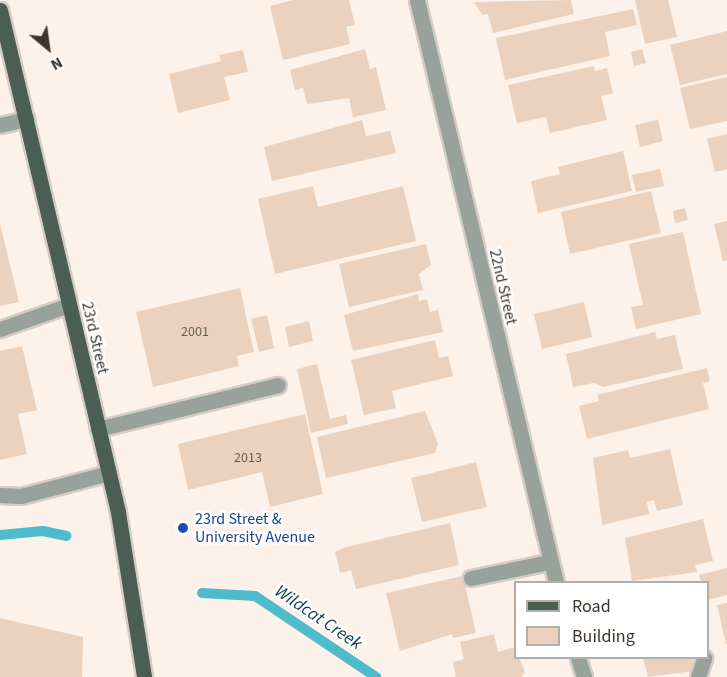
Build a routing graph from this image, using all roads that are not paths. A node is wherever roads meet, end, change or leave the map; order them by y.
1 (417, 0) edge
2 (0, 10) edge
3 (26, 119) junction
4 (0, 126) edge
5 (69, 305) junction
6 (0, 329) edge
7 (278, 385) dead end
8 (98, 429) junction
9 (109, 473) junction
10 (0, 495) edge
11 (549, 562) junction
12 (471, 578) dead end
13 (556, 581) edge
14 (579, 659) edge
15 (703, 659) edge
16 (144, 677) edge
17 (584, 677) edge
18 (698, 677) edge

1 - 11 street, 22nd Street
2 - 3 main road, 23rd Street
3 - 4 street
3 - 5 main road, 23rd Street
5 - 6 street
5 - 8 main road, 23rd Street
7 - 8 street
8 - 9 main road, 23rd Street
9 - 10 street
9 - 16 main road, 23rd Street
11 - 12 street
11 - 13 street, 22nd Street
14 - 17 street
15 - 18 street

